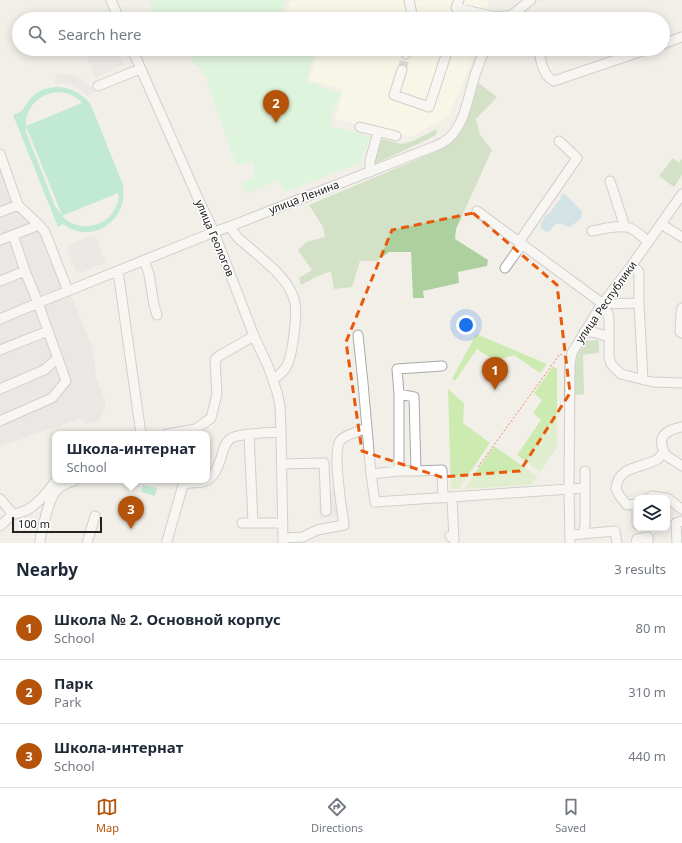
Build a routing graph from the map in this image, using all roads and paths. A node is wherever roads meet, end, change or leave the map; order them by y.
1 (111, 0) edge
2 (409, 0) edge
3 (531, 0) edge
4 (458, 4) edge
5 (116, 12) edge
6 (411, 12) edge
7 (481, 12) edge
8 (518, 12) edge
9 (682, 37) edge
10 (670, 41) edge
11 (135, 56) edge
12 (446, 56) edge
13 (482, 56) edge
14 (540, 56) edge
15 (628, 56) edge
16 (116, 68) dead end
17 (140, 69) junction
18 (402, 70) tunnel mouth
19 (102, 74) dead end
20 (120, 77) junction
21 (360, 127) dead end
22 (378, 132) junction
23 (396, 136) dead end
24 (559, 141) dead end
25 (0, 154) edge
26 (370, 172) junction
27 (610, 181) dead end
28 (682, 194) edge
29 (18, 205) junction
30 (477, 211) dead end
31 (0, 212) edge
32 (661, 224) junction
33 (39, 225) junction
34 (231, 226) junction
35 (625, 227) junction
36 (214, 232) junction
37 (592, 232) dead end
38 (13, 235) junction
39 (682, 237) edge
40 (0, 240) edge
41 (648, 242) junction
42 (520, 243) junction
43 (144, 260) junction
44 (632, 265) junction
45 (505, 268) dead end
46 (118, 270) junction
47 (25, 271) junction
48 (0, 281) edge
49 (68, 291) junction
50 (38, 303) junction
51 (639, 303) junction
52 (602, 306) junction
53 (682, 308) edge
54 (157, 315) dead end
55 (0, 318) edge
56 (48, 331) junction
57 (584, 332) junction
58 (682, 333) edge
59 (358, 335) dead end
60 (254, 336) junction
61 (610, 337) junction
62 (0, 350) edge
63 (571, 357) junction
64 (58, 358) junction
65 (442, 366) dead end
66 (273, 380) junction
67 (643, 380) junction
68 (682, 383) edge
69 (0, 389) edge
70 (399, 394) junction
71 (0, 421) edge
72 (682, 427) edge
73 (367, 428) junction
74 (141, 431) edge
75 (184, 431) edge
76 (281, 432) junction
77 (249, 435) junction
78 (664, 452) junction
79 (282, 464) junction
80 (682, 466) edge
81 (478, 467) dead end
82 (399, 471) junction
83 (416, 471) junction
84 (585, 471) dead end
85 (371, 474) junction
86 (210, 479) edge
87 (54, 483) edge
88 (68, 483) edge
89 (188, 483) edge
90 (569, 488) junction
91 (585, 488) junction
92 (447, 498) junction
93 (0, 499) edge
94 (670, 501) edge
95 (634, 504) edge
96 (682, 509) edge
97 (326, 511) dead end
98 (13, 514) junction
99 (95, 516) dead end
100 (682, 521) edge
101 (242, 523) dead end
102 (253, 523) junction
103 (283, 523) junction
104 (0, 526) edge
105 (637, 531) edge
106 (584, 534) junction
107 (450, 536) dead end
108 (648, 536) edge
109 (570, 539) edge
110 (283, 541) edge
111 (636, 541) edge
112 (40, 543) edge
113 (87, 543) edge
114 (167, 543) edge
115 (617, 543) edge
116 (677, 543) edge

1 - 5 street
2 - 6 street
3 - 8 street
4 - 7 street
9 - 10 street
11 - 17 street, улица Геологов
12 - 18 street
13 - 26 street, улица Ленина
14 - 15 street
16 - 20 street
17 - 20 street
17 - 36 street, улица Геологов
19 - 20 street
21 - 22 street
22 - 23 street
22 - 26 street
24 - 42 street
25 - 29 street
26 - 34 street, улица Ленина
27 - 35 street
28 - 32 street, улица Республики
29 - 31 street
29 - 33 street
30 - 42 street
32 - 39 street
32 - 41 street, улица Республики
33 - 38 street
33 - 49 street
34 - 36 street, улица Ленина
34 - 66 street
35 - 37 street
35 - 41 street
36 - 43 street, улица Ленина
36 - 60 street, улица Геологов
38 - 40 street
38 - 47 street
41 - 44 street, улица Республики
42 - 45 street
42 - 52 street
43 - 46 street, улица Ленина
43 - 54 street
44 - 51 street
44 - 52 street, улица Республики
46 - 49 street, улица Ленина
46 - 74 street
47 - 48 street
47 - 50 street
49 - 50 street, улица Ленина
50 - 55 street, улица Ленина
50 - 56 street
51 - 52 street
51 - 67 street
52 - 57 street, улица Республики
52 - 61 street
53 - 58 street
56 - 62 street
56 - 64 street
57 - 61 street
57 - 63 street, улица Республики
59 - 73 street
60 - 66 street, улица Геологов
60 - 75 street
61 - 67 street
63 - 81 path
63 - 90 street, улица Республики
64 - 69 street
64 - 71 street
65 - 70 street
66 - 76 street, улица Геологов
67 - 68 street
70 - 82 street
70 - 83 street
72 - 78 street
73 - 85 street
73 - 110 street
76 - 77 street
76 - 79 street, улица Геологов
77 - 86 street
77 - 102 street
78 - 80 street
78 - 95 street
79 - 97 street
79 - 103 street, улица Геологов
82 - 83 street
82 - 85 street
83 - 92 street
84 - 91 street
85 - 92 street
87 - 98 street
88 - 112 street
89 - 114 street
90 - 91 street
90 - 92 street
90 - 109 street, улица Республики
91 - 106 street
92 - 107 street
93 - 98 street
94 - 96 street
98 - 104 street
99 - 113 street
100 - 116 street
101 - 102 street
102 - 103 street
103 - 110 street, улица Геологов
105 - 111 street
106 - 109 street
106 - 115 street
108 - 111 street

